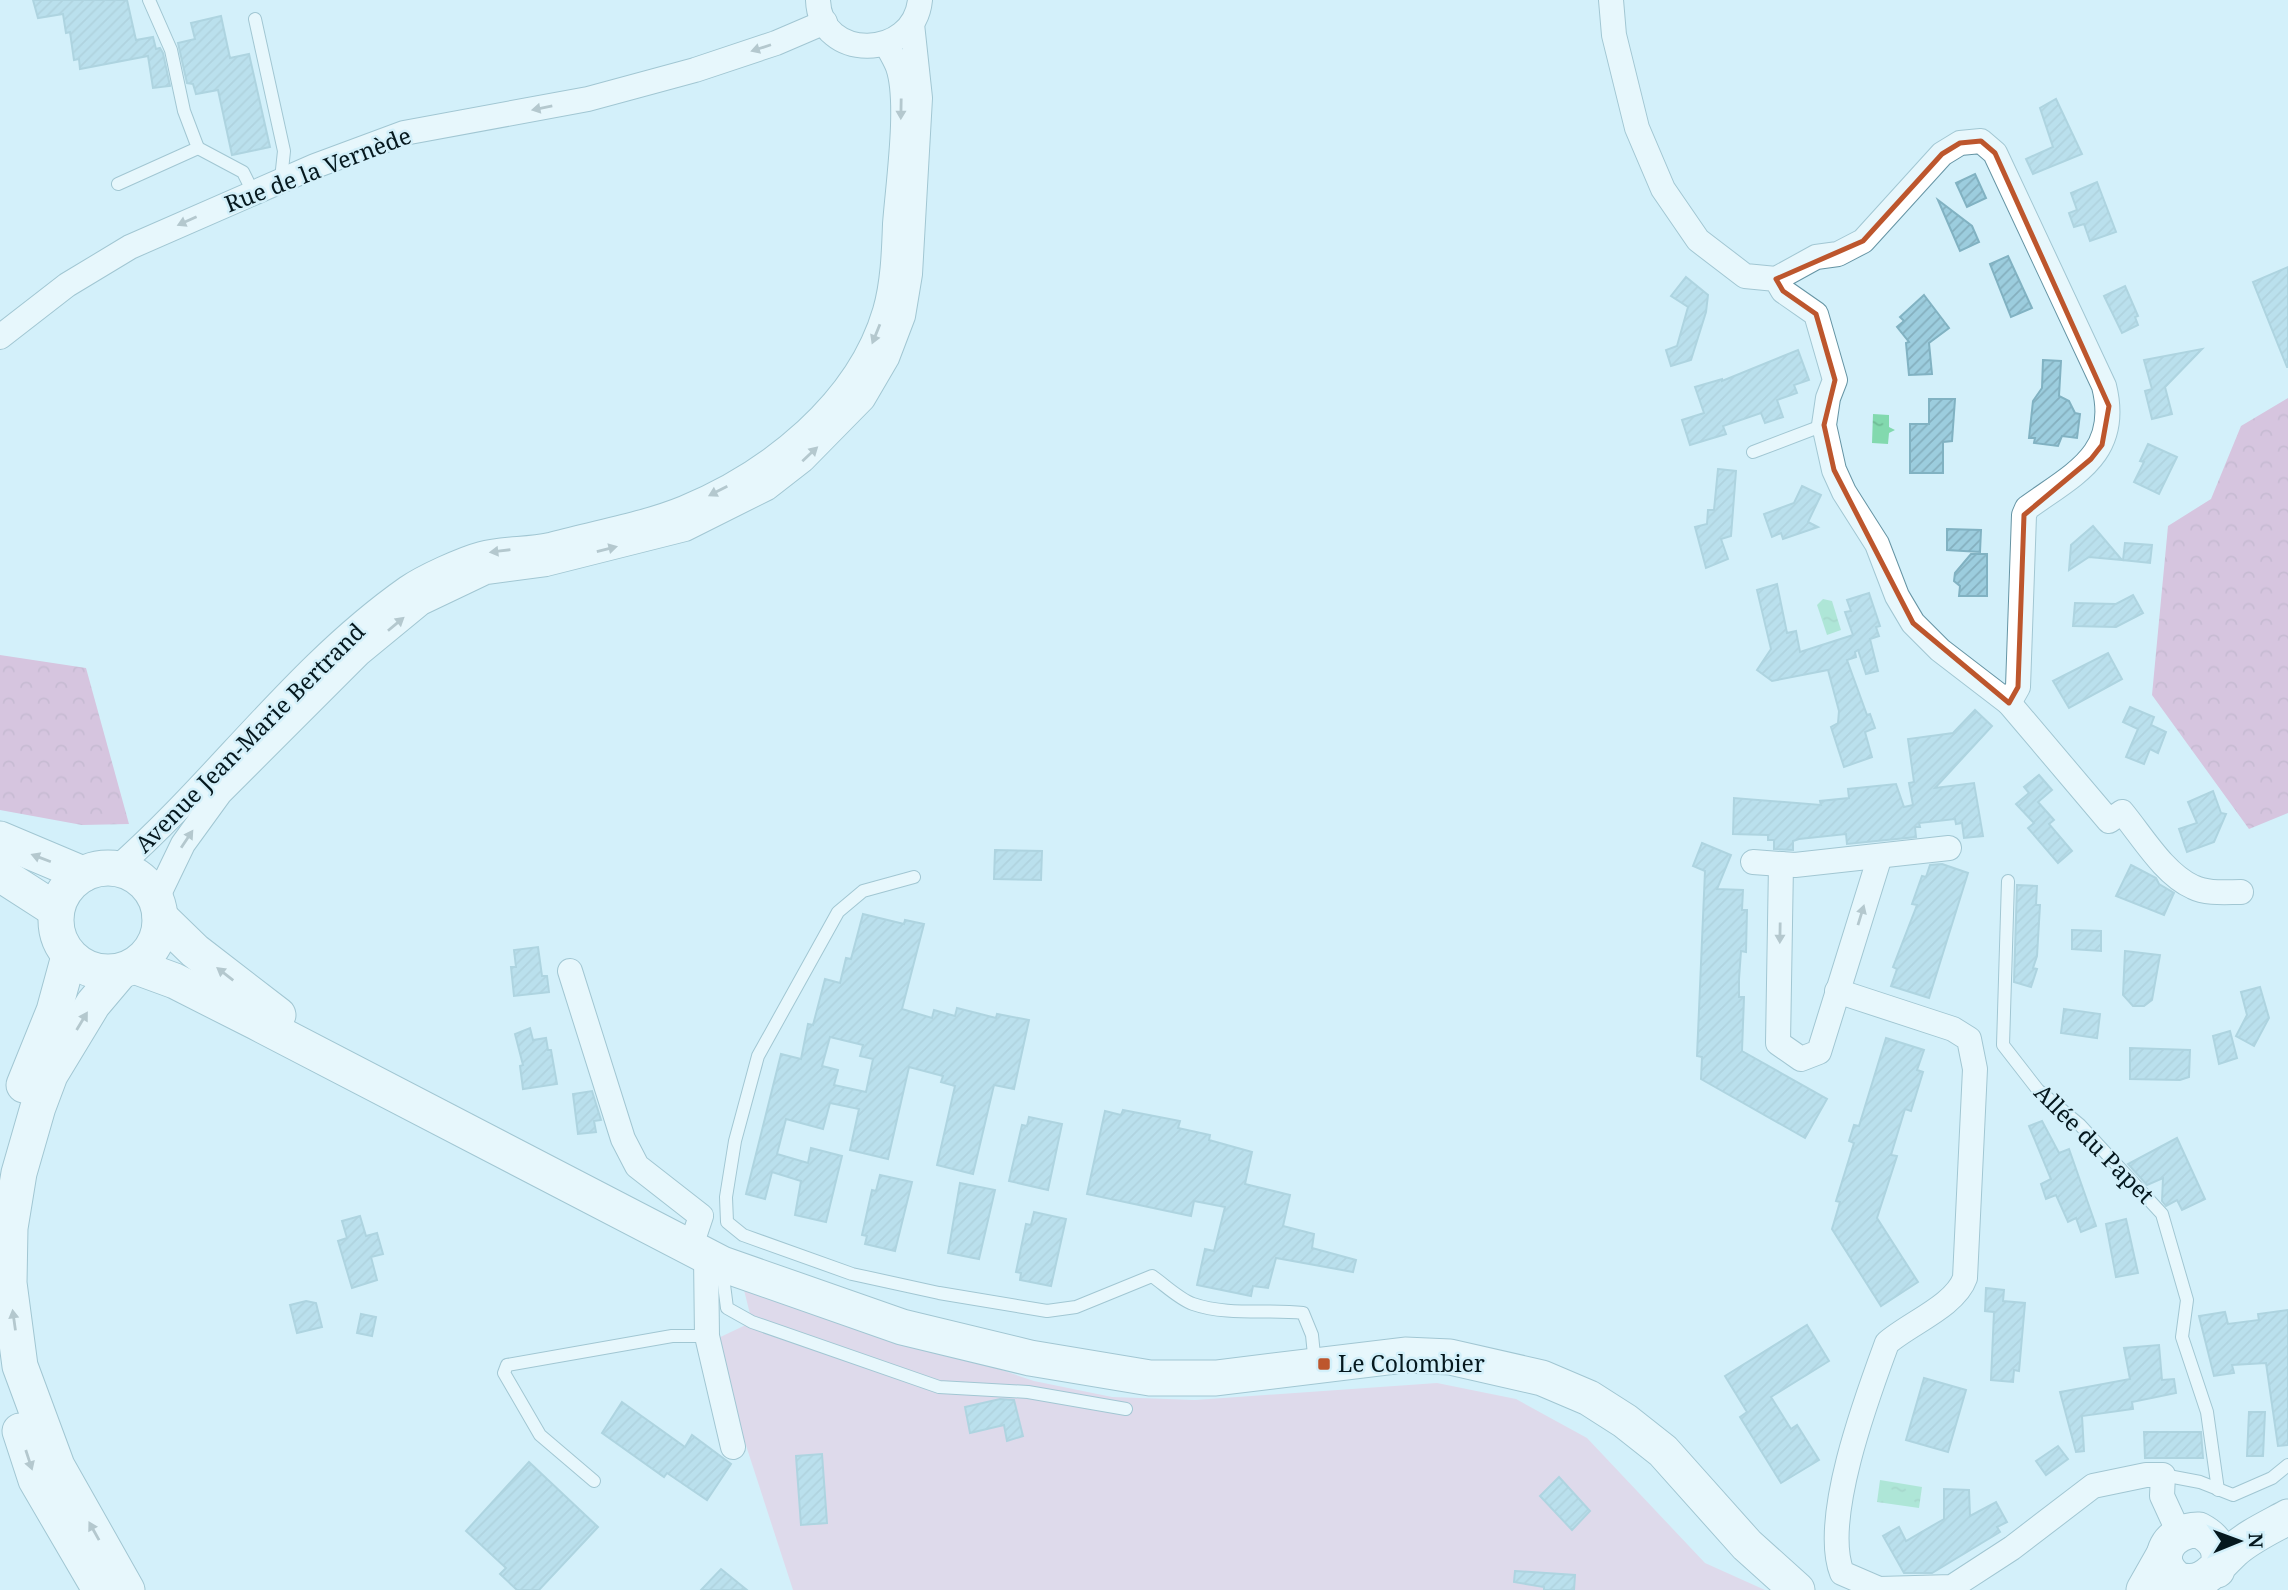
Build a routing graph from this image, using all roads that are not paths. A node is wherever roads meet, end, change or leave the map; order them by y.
1 (149, 0) edge
2 (920, 0) edge
3 (1611, 0) edge
4 (821, 11) edge
5 (256, 19) dead end
6 (912, 24) junction
7 (886, 44) junction
8 (198, 148) junction
9 (281, 179) junction
10 (118, 184) dead end
11 (253, 192) junction
12 (1776, 279) junction
13 (0, 337) edge
14 (1824, 425) junction
15 (1753, 452) dead end
16 (2009, 702) junction
17 (0, 839) edge
18 (1949, 848) dead end
19 (1880, 856) junction
20 (1753, 862) dead end
21 (1781, 864) junction
22 (117, 868) junction
23 (0, 874) edge
24 (83, 874) junction
25 (914, 877) dead end
26 (2008, 881) dead end
27 (2241, 892) dead end
28 (158, 908) junction
29 (56, 910) junction
30 (69, 956) junction
31 (127, 969) junction
32 (570, 971) dead end
33 (1837, 992) junction
34 (356, 1076) junction
35 (0, 1172) edge
36 (706, 1257) junction
37 (707, 1336) junction
38 (1315, 1365) junction
39 (0, 1372) edge
40 (1126, 1409) dead end
41 (733, 1447) dead end
42 (2288, 1465) edge
43 (2163, 1475) junction
44 (594, 1482) dead end
45 (2218, 1490) junction
46 (2288, 1500) edge
47 (2288, 1517) edge
48 (2187, 1561) edge
49 (100, 1590) edge
50 (127, 1590) edge
51 (1797, 1590) edge
52 (2144, 1590) edge

1 - 8 lane
2 - 6 street
3 - 12 street
4 - 7 street
4 -> 9 street, Rue de la Vernède
5 - 9 lane
6 - 7 street
28 -> 6 street, Avenue Jean-Marie Bertrand
7 -> 22 street, Avenue Jean-Marie Bertrand
8 - 10 lane
8 - 11 lane
9 - 11 street, Rue de la Vernède
11 -> 13 street, Rue de la Vernède
12 - 14 street
12 - 16 street
14 - 15 lane
14 - 16 street
16 - 27 street
24 -> 17 main road
18 - 19 street
19 - 21 street
33 -> 19 street
20 - 21 street
21 -> 33 street
22 - 24 main road
22 - 28 main road
23 - 29 main road
24 - 29 main road
25 - 38 lane
26 - 45 lane, Allée du Papet
28 - 31 main road
34 -> 28 main road
29 - 30 main road
30 - 31 main road
30 - 35 main road
31 - 34 main road
50 -> 31 main road
32 - 36 street
33 - 43 street
34 - 36 main road
36 - 37 street
36 - 38 main road
36 - 40 lane
37 - 41 street
37 - 44 lane
38 - 51 main road
39 -> 49 main road
42 - 45 lane
43 - 45 lane
43 - 48 street
46 - 48 main road
47 - 48 main road
48 - 52 main road

